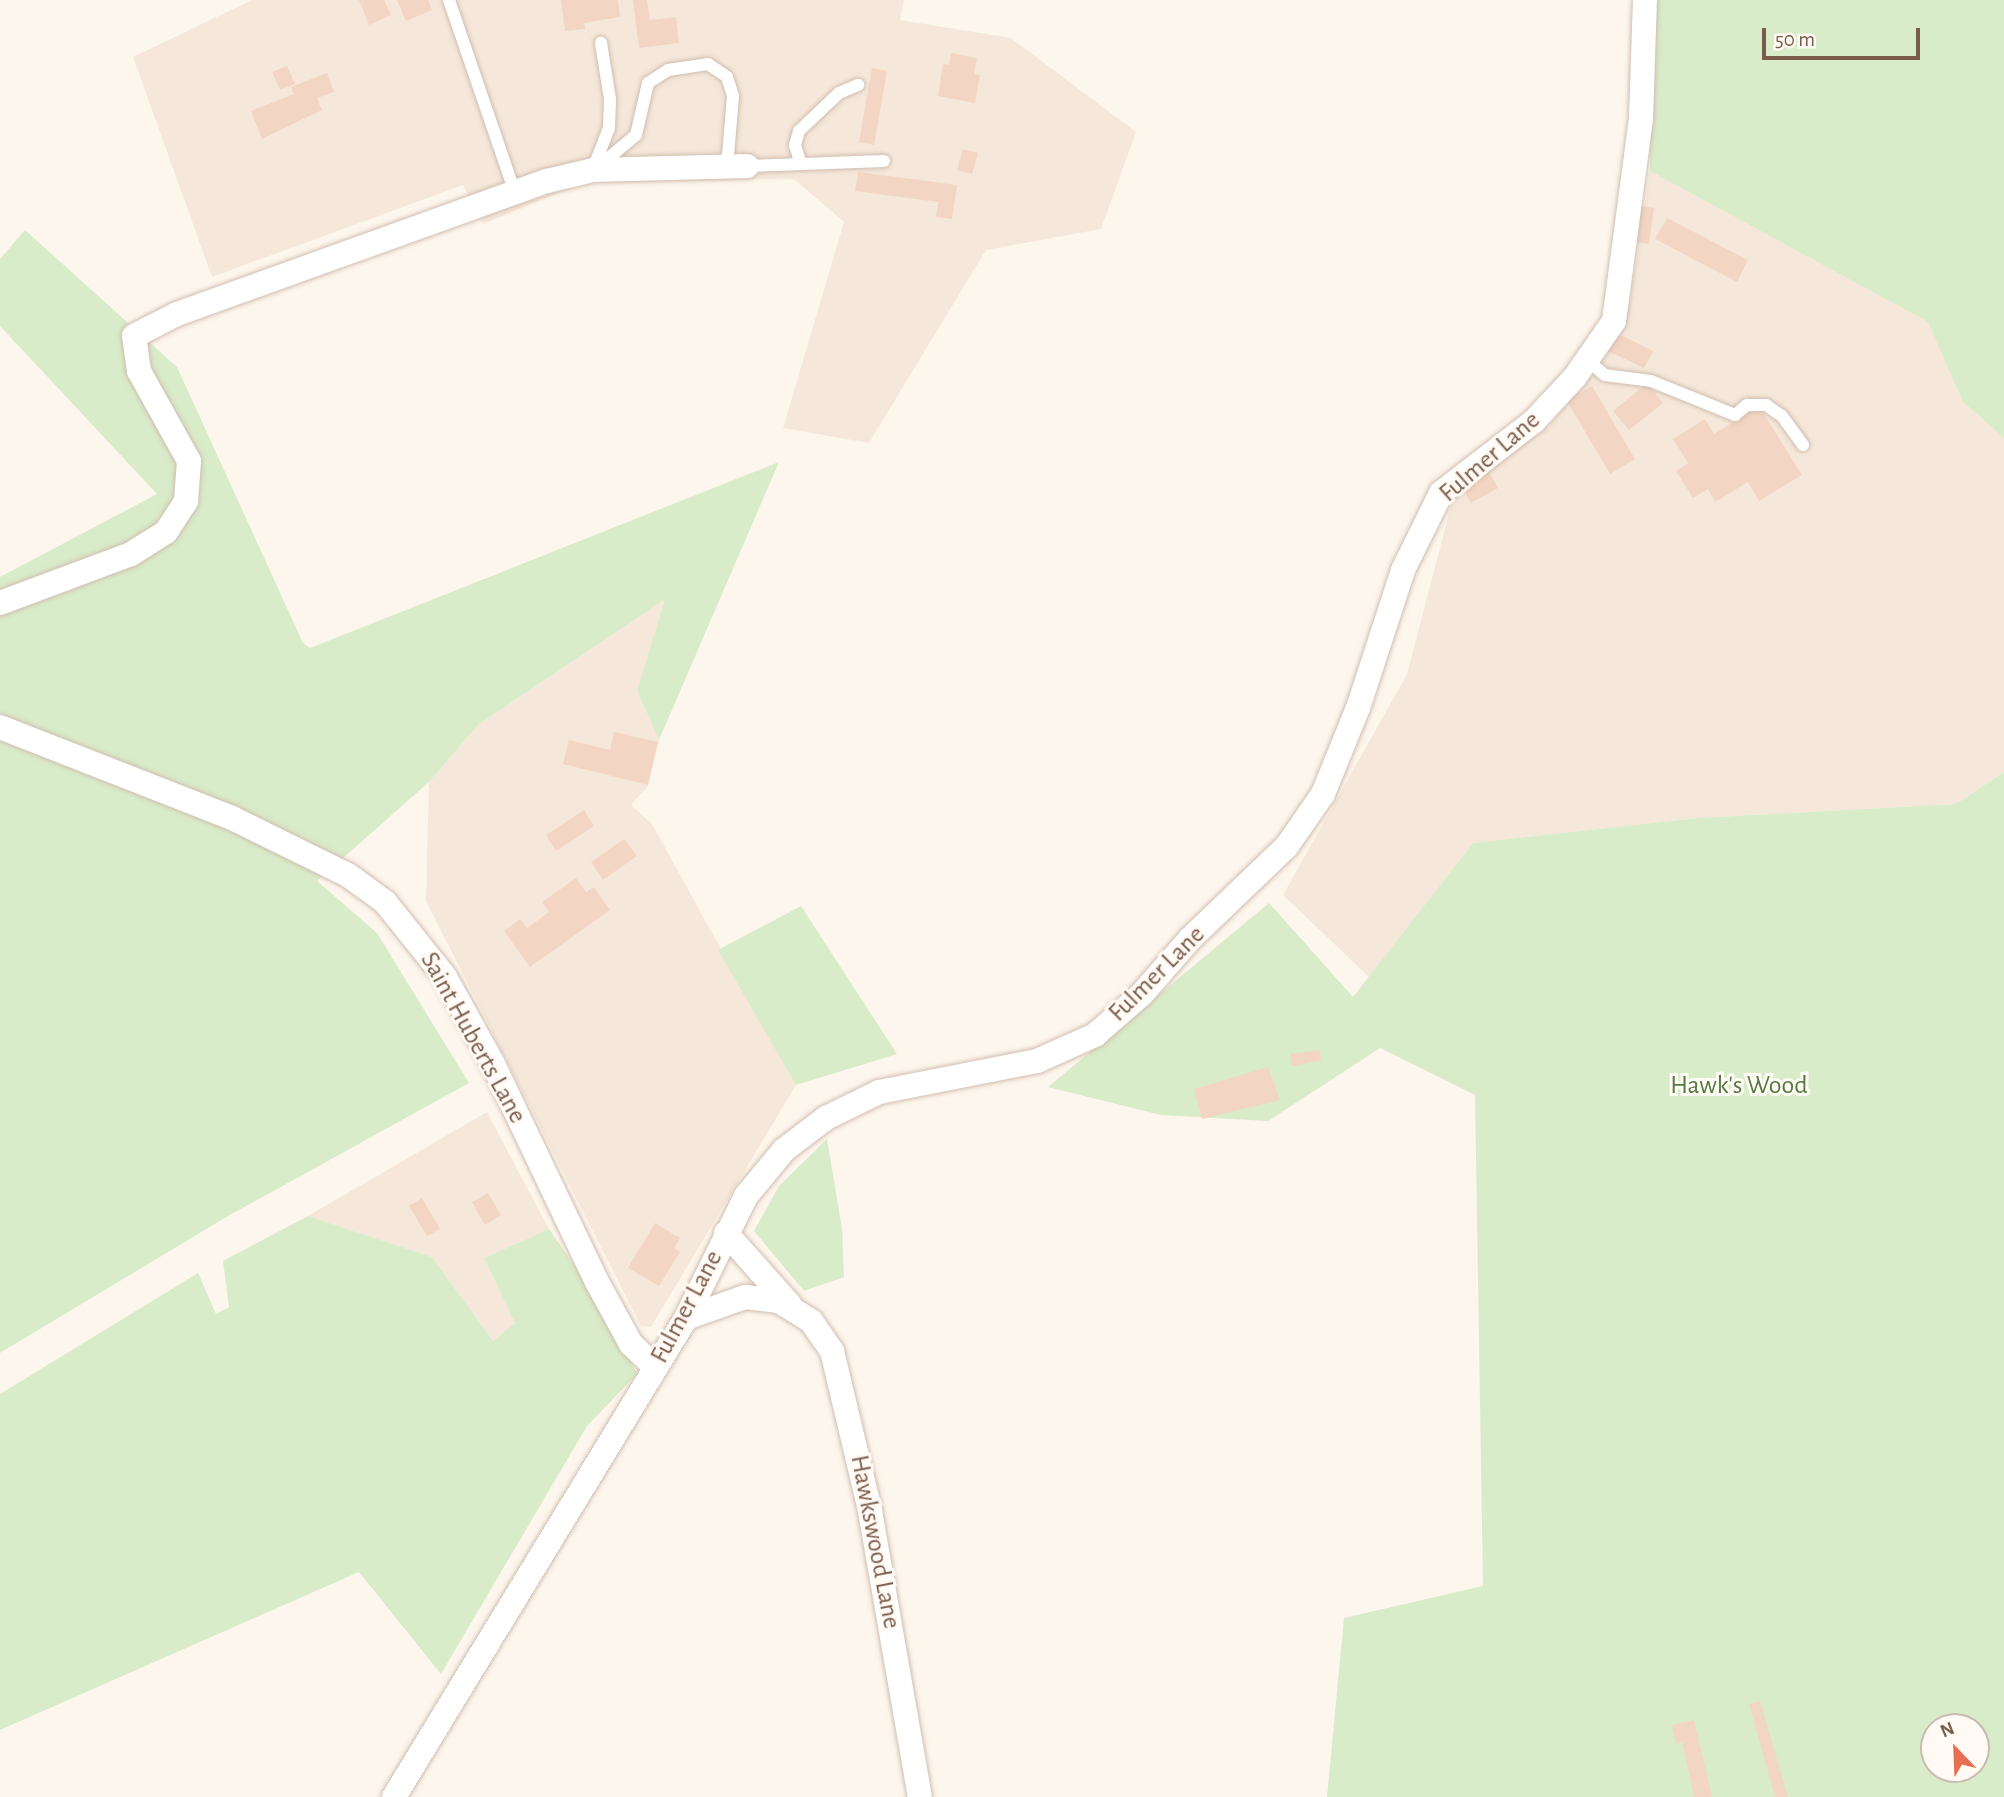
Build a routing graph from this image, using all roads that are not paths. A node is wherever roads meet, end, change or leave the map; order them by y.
1 (449, 0) edge
2 (1645, 0) edge
3 (601, 43) dead end
4 (858, 85) dead end
5 (884, 161) dead end
6 (801, 164) junction
7 (737, 167) junction
8 (593, 170) junction
9 (515, 193) junction
10 (1587, 360) junction
11 (1803, 445) dead end
12 (0, 603) edge
13 (0, 727) edge
14 (726, 1233) junction
15 (790, 1305) junction
16 (686, 1318) junction
17 (655, 1367) junction
18 (394, 1797) edge
19 (920, 1797) edge

1 - 9 lane
2 - 10 street, Fulmer Lane
3 - 8 lane
4 - 6 lane
5 - 6 lane
6 - 7 lane
7 - 8 street
7 - 8 lane
8 - 9 street
9 - 12 street
10 - 11 lane
10 - 14 street, Fulmer Lane
13 - 17 street, Saint Huberts Lane
14 - 15 street, Hawkswood Lane
14 - 16 street, Fulmer Lane
15 - 16 street
15 - 19 street, Hawkswood Lane
16 - 17 street, Fulmer Lane
17 - 18 street, Fulmer Lane

